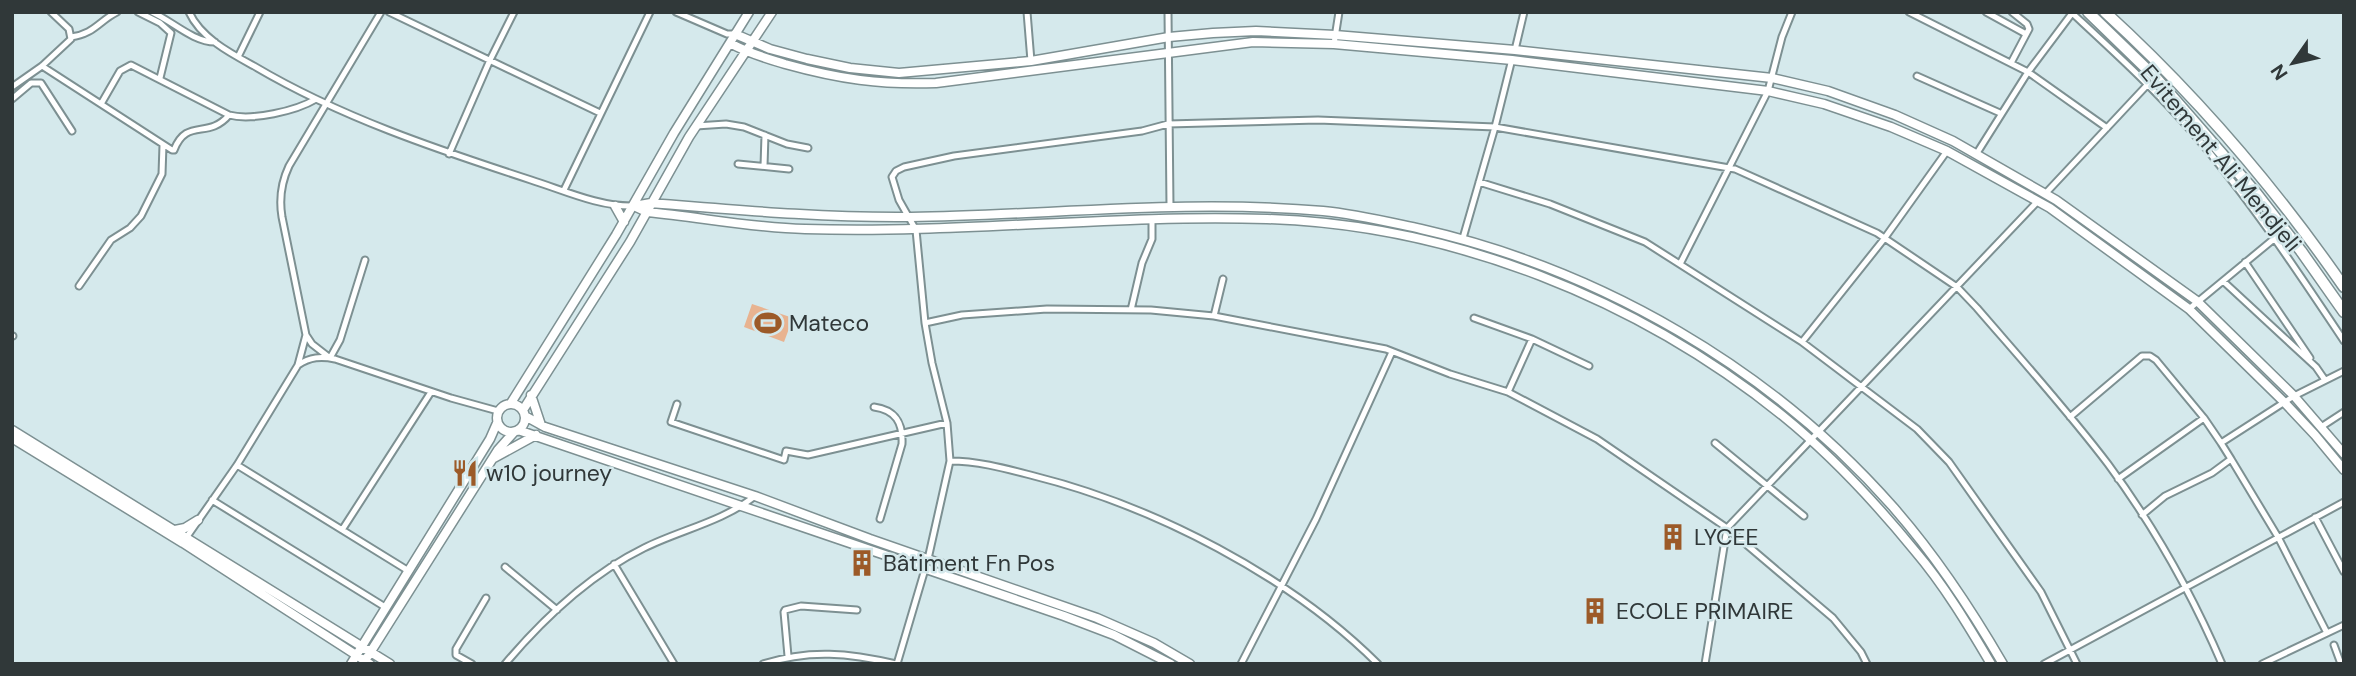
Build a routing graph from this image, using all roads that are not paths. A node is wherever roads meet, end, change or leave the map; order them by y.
1 (51, 12) edge
2 (117, 12) edge
3 (138, 12) edge
4 (152, 12) edge
5 (189, 12) edge
6 (260, 12) edge
7 (381, 12) edge
8 (389, 12) edge
9 (514, 12) edge
10 (650, 12) edge
11 (676, 12) edge
12 (749, 12) edge
13 (772, 12) edge
14 (1027, 12) edge
15 (1168, 12) edge
16 (1339, 12) edge
17 (1524, 12) edge
18 (1791, 12) edge
19 (1909, 12) edge
20 (1986, 12) edge
21 (2012, 12) edge
22 (2088, 12) edge
23 (2105, 12) edge
24 (2072, 13) edge
25 (2026, 34) junction
26 (1335, 35) junction
27 (71, 37) junction
28 (730, 37) junction
29 (1169, 37) junction
30 (215, 42) junction
31 (752, 43) junction
32 (1334, 44) junction
33 (1515, 50) junction
34 (746, 52) junction
35 (1170, 53) junction
36 (238, 57) junction
37 (490, 60) junction
38 (1512, 60) junction
39 (1031, 61) junction
40 (2011, 64) junction
41 (42, 66) junction
42 (1031, 72) junction
43 (2028, 72) junction
44 (1917, 76) dead end
45 (160, 78) junction
46 (1772, 78) junction
47 (2148, 84) junction
48 (12, 88) edge
49 (1768, 91) junction
50 (12, 99) edge
51 (316, 99) junction
52 (101, 104) junction
53 (327, 104) junction
54 (600, 113) junction
55 (2000, 113) junction
56 (229, 115) junction
57 (1168, 124) junction
58 (696, 126) junction
59 (1495, 127) junction
60 (2107, 128) junction
61 (72, 131) dead end
62 (765, 135) junction
63 (163, 145) junction
64 (807, 148) dead end
65 (1947, 151) junction
66 (1973, 151) junction
67 (449, 154) junction
68 (1963, 159) junction
69 (738, 164) dead end
70 (764, 166) junction
71 (1729, 168) junction
72 (789, 169) dead end
73 (1479, 182) junction
74 (564, 190) junction
75 (2046, 194) junction
76 (2038, 201) junction
77 (652, 204) junction
78 (615, 206) junction
79 (634, 206) junction
80 (1170, 207) junction
81 (1258, 208) junction
82 (647, 212) junction
83 (908, 217) junction
84 (1152, 219) junction
85 (1258, 219) junction
86 (624, 222) junction
87 (916, 230) junction
88 (1462, 238) junction
89 (2275, 238) junction
90 (1884, 239) junction
91 (365, 260) dead end
92 (2245, 262) junction
93 (1680, 264) junction
94 (1223, 279) dead end
95 (2223, 281) junction
96 (79, 286) dead end
97 (2344, 287) edge
98 (1956, 288) junction
99 (2197, 301) junction
100 (2189, 309) junction
101 (1131, 310) junction
102 (2344, 313) edge
103 (1214, 316) junction
104 (1474, 318) dead end
105 (925, 323) junction
106 (306, 335) junction
107 (1532, 339) junction
108 (2344, 341) edge
109 (1802, 342) junction
110 (1392, 352) junction
111 (330, 358) junction
112 (298, 365) junction
113 (1589, 366) dead end
114 (2315, 367) junction
115 (2344, 371) edge
116 (2325, 380) junction
117 (1862, 388) junction
118 (431, 392) junction
119 (1508, 392) junction
120 (531, 395) junction
121 (2294, 396) junction
122 (2284, 402) junction
123 (511, 403) junction
124 (677, 404) dead end
125 (874, 407) dead end
126 (498, 411) junction
127 (2344, 412) edge
128 (524, 413) junction
129 (2070, 416) junction
130 (2204, 418) junction
131 (497, 423) junction
132 (947, 424) junction
133 (541, 425) junction
134 (2321, 427) junction
135 (12, 430) edge
136 (516, 431) junction
137 (1818, 432) junction
138 (902, 433) junction
139 (536, 435) junction
140 (12, 438) edge
141 (1809, 440) junction
142 (1715, 443) dead end
143 (2221, 443) junction
144 (2344, 454) edge
145 (492, 460) junction
146 (2231, 460) junction
147 (950, 461) junction
148 (237, 465) junction
149 (2344, 470) edge
150 (2118, 479) junction
151 (1766, 485) junction
152 (755, 496) junction
153 (212, 500) junction
154 (2344, 502) edge
155 (743, 505) junction
156 (2142, 515) junction
157 (1804, 516) dead end
158 (2315, 517) junction
159 (880, 519) dead end
160 (198, 520) junction
161 (1727, 527) junction
162 (175, 530) junction
163 (342, 530) junction
164 (2278, 537) junction
165 (184, 540) junction
166 (928, 559) junction
167 (614, 565) junction
168 (505, 567) dead end
169 (924, 569) junction
170 (407, 570) junction
171 (2344, 572) edge
172 (1281, 586) junction
173 (2185, 589) junction
174 (486, 598) dead end
175 (385, 607) junction
176 (557, 610) junction
177 (857, 610) dead end
178 (2344, 625) edge
179 (2327, 633) junction
180 (2334, 645) dead end
181 (361, 646) junction
182 (2070, 649) junction
183 (371, 652) junction
184 (356, 655) junction
185 (788, 656) junction
186 (366, 663) edge
187 (673, 663) edge
188 (351, 664) edge
189 (390, 664) edge
190 (472, 664) edge
191 (505, 664) edge
192 (763, 664) edge
193 (897, 664) edge
194 (1171, 664) edge
195 (1190, 664) edge
196 (1241, 664) edge
197 (1378, 664) edge
198 (1705, 664) edge
199 (1867, 664) edge
200 (1991, 664) edge
201 (2003, 664) edge
202 (2044, 664) edge
203 (2077, 664) edge
204 (2222, 664) edge
205 (2262, 664) edge
206 (2341, 664) edge

1 - 27 street
2 - 27 street
3 - 45 street
4 - 30 street
5 - 30 street
6 - 36 street
7 - 53 street
8 - 37 street
9 - 37 street
10 - 54 street
11 - 28 street
12 - 28 main road
13 - 31 main road
14 - 39 street
15 - 29 street
16 - 26 street
17 - 33 street
18 - 46 street
19 - 40 street
20 - 25 street
21 - 25 street
22 - 102 highway, Evitement Ali Mendjeli
23 - 97 highway, Evitement Ali Mendjeli
24 - 43 street
24 - 47 street
25 - 40 street
26 - 29 main road
26 - 32 street
26 - 33 main road
27 - 41 street
28 - 31 main road
28 - 34 main road
28 - 79 main road
29 - 35 street
29 - 39 main road
30 - 36 street
31 - 34 main road
31 - 39 main road
32 - 35 main road
32 - 38 main road
33 - 38 street
33 - 46 main road
34 - 42 main road
34 - 58 main road
35 - 42 main road
35 - 57 street
36 - 51 street
37 - 54 street
37 - 67 street
38 - 49 main road
38 - 59 street
39 - 42 street
40 - 43 street
41 - 48 street
41 - 52 street
43 - 55 street
43 - 60 street
44 - 55 street
45 - 52 street
45 - 56 street
46 - 49 street
46 - 66 main road
47 - 60 street
47 - 89 street
49 - 65 main road
49 - 71 street
50 - 61 street
51 - 53 street
51 - 56 street
52 - 63 street
53 - 67 street
53 - 106 street
54 - 74 street
55 - 66 street
56 - 63 street
57 - 59 street
57 - 80 street
57 - 83 street
58 - 62 street
58 - 77 main road
59 - 71 street
59 - 73 street
60 - 75 street
62 - 64 street
62 - 70 street
63 - 96 street
65 - 68 main road
65 - 90 street
66 - 68 street
66 - 75 main road
67 - 74 street
68 - 76 main road
69 - 70 street
70 - 72 street
71 - 90 street
71 - 93 street
73 - 88 street
73 - 93 street
74 - 78 street
75 - 76 street
75 - 99 main road
76 - 98 street
76 - 100 main road
77 - 79 main road
77 - 82 main road
77 - 83 main road
78 - 79 street
78 - 86 main road
79 - 82 main road
79 - 86 main road
80 - 81 main road
80 - 83 main road
81 - 85 main road
81 - 88 main road
82 - 87 main road
82 - 120 main road
83 - 87 street
84 - 85 main road
84 - 87 main road
84 - 101 street
85 - 141 main road
86 - 123 main road
87 - 105 street
88 - 137 main road
89 - 92 street
89 - 108 street
90 - 98 street
90 - 109 street
91 - 111 street
92 - 95 street
92 - 114 street
93 - 109 street
94 - 103 street
95 - 99 street
95 - 114 street
98 - 117 street
98 - 129 street
99 - 100 street
99 - 121 main road
100 - 122 main road
101 - 103 street
101 - 105 street
103 - 110 street
104 - 107 street
105 - 132 street
106 - 111 street
106 - 112 street
107 - 113 street
107 - 119 street
109 - 117 street
110 - 119 street
110 - 172 street
111 - 112 street
111 - 118 street
112 - 148 street
114 - 116 street
115 - 116 street
116 - 121 street
117 - 137 street
117 - 182 street
118 - 126 street
118 - 163 street
119 - 161 street
120 - 128 main road
120 - 133 main road
121 - 122 street
121 - 134 main road
122 - 143 street
122 - 149 main road
123 - 126 main road
123 - 128 main road
124 - 138 street
125 - 138 street
126 - 131 main road
127 - 134 street
128 - 133 main road
128 - 136 main road
129 - 130 street
129 - 150 street
130 - 143 street
130 - 150 street
131 - 136 main road
131 - 170 main road
132 - 138 street
132 - 147 street
133 - 152 main road
134 - 144 main road
135 - 162 main road
136 - 139 main road
136 - 145 main road
137 - 141 street
137 - 201 main road
138 - 159 street
139 - 145 main road
139 - 155 main road
140 - 165 main road
141 - 151 street
141 - 200 main road
142 - 151 street
143 - 146 street
145 - 183 main road
146 - 156 street
146 - 164 street
147 - 166 street
147 - 172 street
148 - 153 street
148 - 163 street
150 - 156 street
151 - 157 street
151 - 161 street
152 - 155 street
152 - 166 main road
153 - 160 street
153 - 175 street
154 - 158 street
155 - 167 street
155 - 169 main road
156 - 173 street
158 - 164 street
158 - 171 street
160 - 162 main road
160 - 165 street
161 - 198 street
161 - 199 street
162 - 165 main road
163 - 170 street
164 - 173 street
164 - 179 street
165 - 181 main road
165 - 184 main road
166 - 169 street
166 - 195 main road
167 - 176 street
167 - 187 street
168 - 176 street
169 - 193 street
169 - 194 main road
170 - 175 main road
172 - 196 street
172 - 197 street
173 - 182 street
173 - 204 street
174 - 190 street
175 - 181 main road
176 - 191 street
177 - 185 street
178 - 179 street
179 - 205 street
180 - 206 street
181 - 183 main road
181 - 184 main road
182 - 202 street
182 - 203 street
183 - 186 main road
183 - 189 main road
184 - 186 main road
184 - 188 main road
185 - 192 street
185 - 193 street

